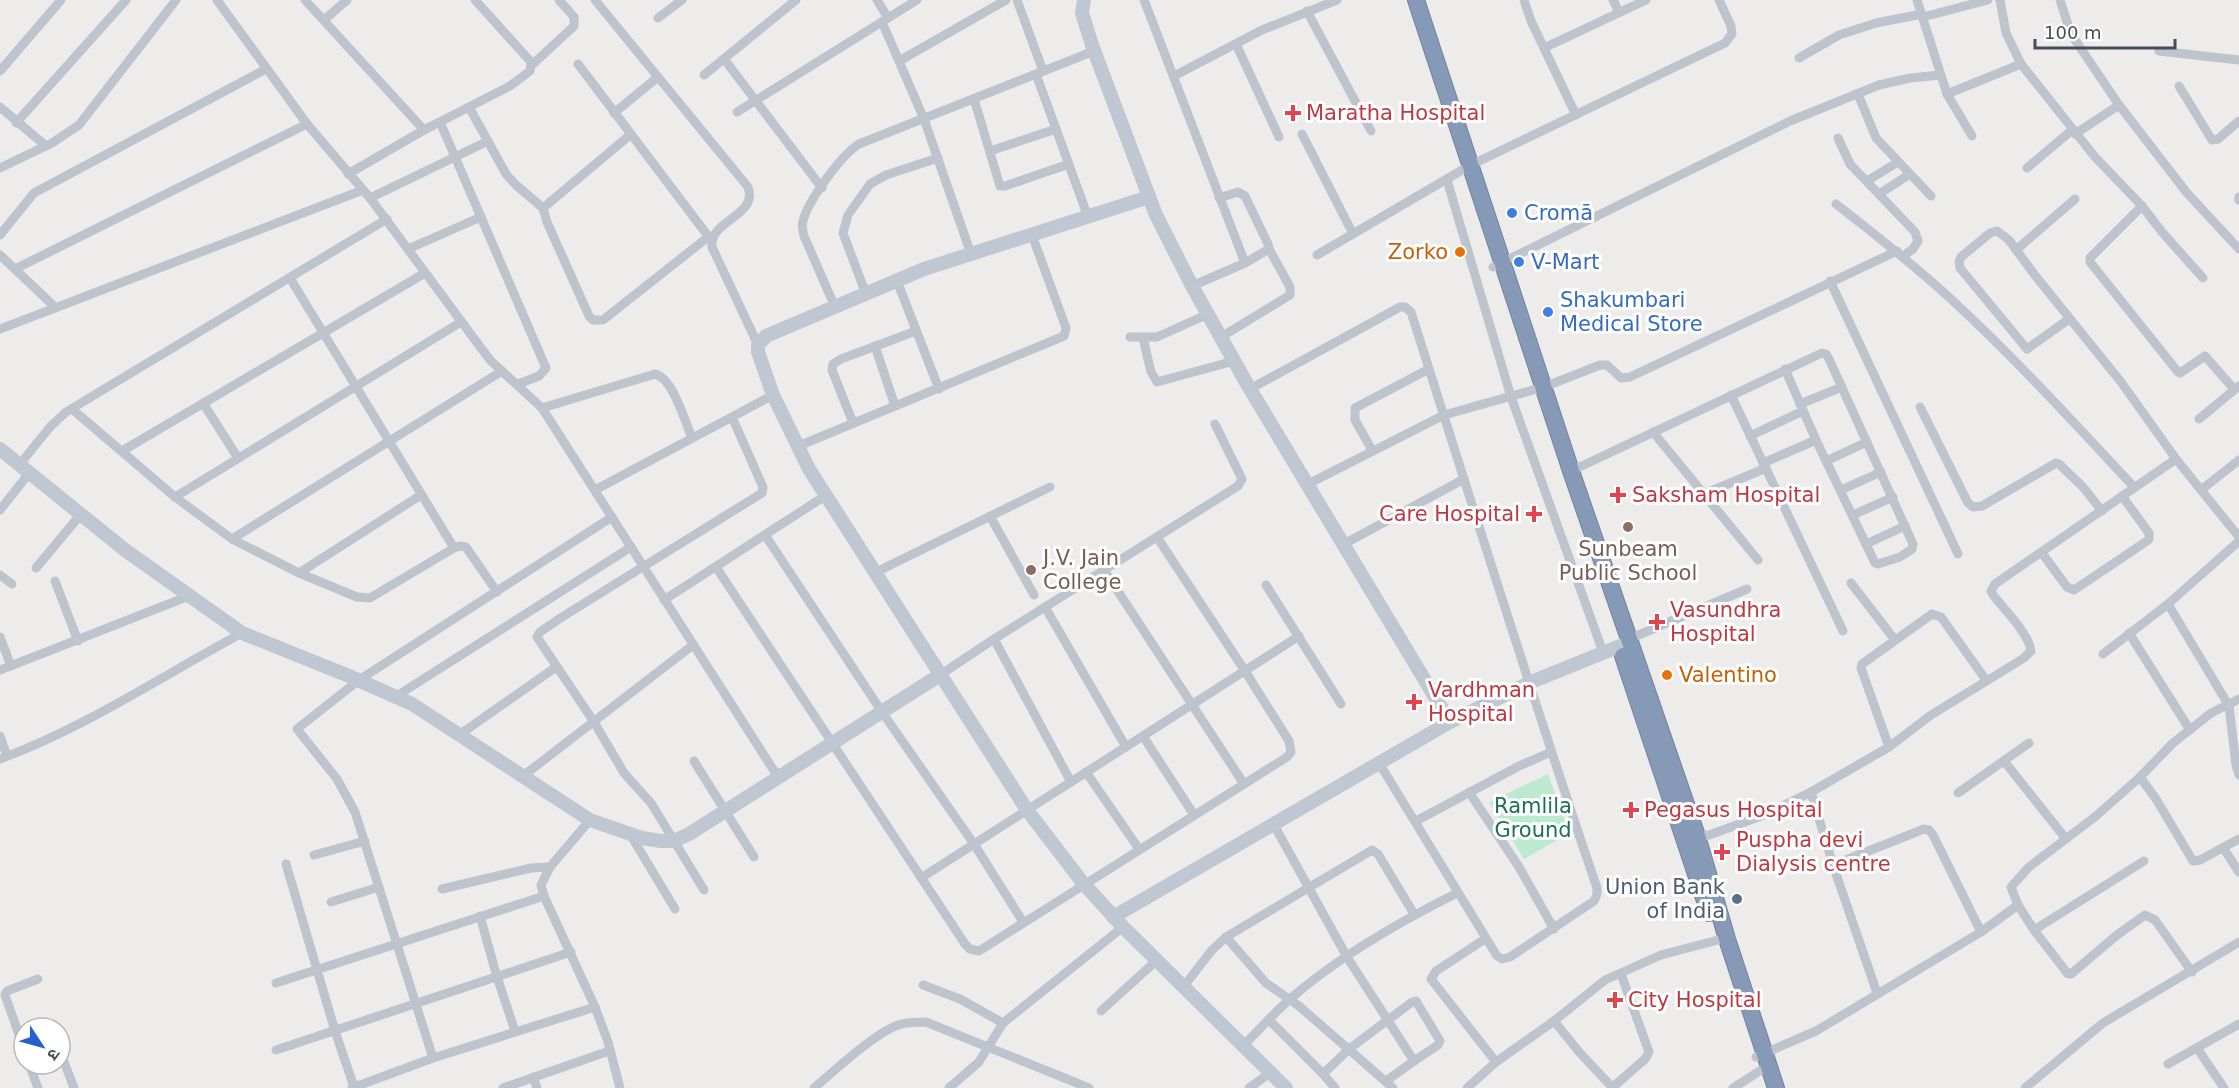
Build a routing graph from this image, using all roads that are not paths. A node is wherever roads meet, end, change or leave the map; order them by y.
1 (61, 0) edge
2 (126, 0) edge
3 (176, 0) edge
4 (217, 0) edge
5 (305, 0) edge
6 (346, 0) edge
7 (475, 0) edge
8 (559, 0) edge
9 (595, 0) edge
10 (682, 0) edge
11 (796, 0) edge
12 (878, 0) edge
13 (917, 0) edge
14 (1006, 0) edge
15 (1017, 0) edge
16 (1144, 0) edge
17 (1337, 0) edge
18 (1406, 0) edge
19 (1416, 0) edge
20 (1524, 0) edge
21 (1613, 0) edge
22 (1646, 0) edge
23 (1719, 0) edge
24 (1917, 0) edge
25 (1988, 0) edge
26 (2000, 0) edge
27 (2060, 0) edge
28 (1082, 1) edge
29 (1307, 11) junction
30 (1619, 12) junction
31 (1922, 16) junction
32 (658, 18) dead end
33 (324, 20) junction
34 (885, 20) junction
35 (1236, 44) junction
36 (1544, 48) junction
37 (1094, 51) junction
38 (2159, 51) dead end
39 (724, 58) junction
40 (1799, 58) dead end
41 (2239, 60) edge
42 (899, 61) junction
43 (578, 64) dead end
44 (2021, 64) junction
45 (531, 66) junction
46 (266, 69) junction
47 (0, 71) edge
48 (1040, 73) junction
49 (704, 75) dead end
50 (1940, 75) junction
51 (1174, 76) junction
52 (658, 77) junction
53 (2180, 86) dead end
54 (1858, 94) junction
55 (1947, 94) junction
56 (974, 99) junction
57 (756, 100) junction
58 (2119, 105) junction
59 (0, 107) edge
60 (469, 107) junction
61 (737, 112) dead end
62 (614, 113) junction
63 (1576, 115) junction
64 (924, 119) junction
65 (2239, 121) edge
66 (441, 122) junction
67 (16, 123) junction
68 (307, 124) junction
69 (1056, 129) junction
70 (424, 130) junction
71 (1371, 131) dead end
72 (2074, 132) junction
73 (1302, 134) dead end
74 (630, 135) junction
75 (1972, 136) dead end
76 (1279, 137) dead end
77 (1838, 138) dead end
78 (488, 141) junction
79 (46, 146) junction
80 (990, 151) junction
81 (455, 157) junction
82 (938, 158) junction
83 (1898, 162) junction
84 (1069, 164) junction
85 (0, 168) edge
86 (2027, 168) dead end
87 (1459, 173) junction
88 (348, 174) junction
89 (1910, 174) junction
90 (1867, 181) junction
91 (822, 188) junction
92 (363, 190) junction
93 (1879, 194) junction
94 (1931, 196) dead end
95 (1149, 197) junction
96 (370, 198) junction
97 (1219, 198) junction
98 (2075, 199) dead end
99 (1836, 204) dead end
100 (2142, 206) junction
101 (543, 208) junction
102 (481, 217) junction
103 (1088, 217) junction
104 (387, 219) junction
105 (1353, 234) junction
106 (0, 235) edge
107 (1032, 235) junction
108 (710, 238) junction
109 (408, 249) junction
110 (1269, 249) junction
111 (2239, 249) edge
112 (2016, 250) junction
113 (971, 254) junction
114 (1900, 254) junction
115 (0, 255) edge
116 (1317, 255) dead end
117 (1245, 262) junction
118 (1498, 265) junction
119 (15, 269) junction
120 (425, 273) junction
121 (290, 278) junction
122 (2203, 278) dead end
123 (897, 281) junction
124 (1830, 281) junction
125 (1192, 286) junction
126 (866, 294) junction
127 (835, 307) junction
128 (56, 308) junction
129 (1208, 314) junction
130 (2069, 319) junction
131 (461, 322) junction
132 (0, 329) edge
133 (916, 331) junction
134 (322, 332) junction
135 (1130, 337) dead end
136 (1221, 337) junction
137 (1143, 338) junction
138 (758, 345) junction
139 (875, 346) junction
140 (1234, 361) junction
141 (1429, 369) junction
142 (1785, 369) junction
143 (502, 371) junction
144 (518, 384) junction
145 (1842, 387) junction
146 (355, 388) junction
147 (939, 388) junction
148 (2237, 388) edge
149 (1251, 389) junction
150 (1539, 389) junction
151 (773, 395) junction
152 (1731, 395) junction
153 (1511, 397) junction
154 (203, 403) junction
155 (896, 406) junction
156 (1920, 406) dead end
157 (542, 408) junction
158 (1802, 408) junction
159 (72, 409) junction
160 (1444, 415) junction
161 (732, 417) junction
162 (2199, 419) dead end
163 (853, 423) junction
164 (1215, 424) dead end
165 (1653, 432) junction
166 (1750, 436) junction
167 (692, 438) junction
168 (1816, 440) junction
169 (389, 442) junction
170 (1867, 442) junction
171 (796, 447) junction
172 (0, 449) edge
173 (1372, 450) junction
174 (122, 451) junction
175 (238, 458) junction
176 (2176, 459) junction
177 (2239, 460) edge
178 (1826, 461) junction
179 (1764, 466) junction
180 (25, 468) junction
181 (1571, 471) junction
182 (1881, 472) junction
183 (1464, 479) junction
184 (1308, 484) junction
185 (1050, 487) dead end
186 (2134, 487) junction
187 (595, 490) junction
188 (1841, 490) junction
189 (2201, 490) junction
190 (1704, 494) junction
191 (421, 495) junction
192 (825, 496) junction
193 (2122, 496) junction
194 (175, 497) junction
195 (1893, 497) junction
196 (0, 510) edge
197 (2102, 511) junction
198 (81, 514) junction
199 (1853, 515) junction
200 (990, 516) junction
201 (612, 517) junction
202 (1905, 526) junction
203 (765, 535) junction
204 (1157, 537) junction
205 (232, 539) junction
206 (2239, 539) edge
207 (1344, 544) junction
208 (1866, 544) junction
209 (631, 547) junction
210 (454, 548) junction
211 (2042, 553) junction
212 (1958, 554) dead end
213 (1758, 560) dead end
214 (643, 566) junction
215 (716, 567) junction
216 (36, 568) dead end
217 (1104, 570) junction
218 (876, 572) junction
219 (299, 573) junction
220 (0, 575) edge
221 (55, 581) dead end
222 (1851, 583) dead end
223 (12, 584) dead end
224 (1266, 585) dead end
225 (1747, 589) dead end
226 (497, 592) junction
227 (1034, 595) dead end
228 (189, 596) junction
229 (664, 600) junction
230 (2168, 604) junction
231 (1044, 607) junction
232 (1843, 631) dead end
233 (242, 633) junction
234 (2129, 633) junction
235 (1299, 636) junction
236 (0, 637) edge
237 (993, 639) junction
238 (1895, 640) junction
239 (78, 641) junction
240 (1626, 642) junction
241 (693, 645) junction
242 (1603, 652) junction
243 (2103, 654) dead end
244 (11, 666) junction
245 (556, 667) junction
246 (0, 670) edge
247 (1245, 671) junction
248 (940, 675) junction
249 (359, 680) junction
250 (1986, 680) junction
251 (1531, 682) junction
252 (395, 697) junction
253 (2239, 699) edge
254 (1192, 704) junction
255 (1341, 704) dead end
256 (2229, 706) junction
257 (882, 712) junction
258 (594, 722) junction
259 (1450, 722) junction
260 (2190, 730) junction
261 (459, 735) junction
262 (0, 736) edge
263 (1143, 736) junction
264 (831, 743) junction
265 (2029, 743) dead end
266 (1126, 747) junction
267 (1889, 747) junction
268 (1551, 752) junction
269 (3, 757) edge
270 (694, 761) dead end
271 (2004, 761) junction
272 (1379, 763) junction
273 (1086, 772) junction
274 (2239, 775) edge
275 (523, 776) junction
276 (778, 777) junction
277 (2140, 777) junction
278 (1071, 782) junction
279 (1244, 784) junction
280 (1469, 792) junction
281 (1811, 792) junction
282 (1958, 793) dead end
283 (1027, 810) junction
284 (725, 811) junction
285 (1194, 815) junction
286 (590, 820) junction
287 (1416, 821) junction
288 (1274, 825) junction
289 (630, 834) junction
290 (1691, 839) junction
291 (2066, 839) junction
292 (2239, 839) edge
293 (365, 841) junction
294 (674, 841) junction
295 (974, 844) junction
296 (1139, 849) junction
297 (2224, 849) junction
298 (314, 855) dead end
299 (754, 857) dead end
300 (2144, 861) dead end
301 (286, 864) dead end
302 (1833, 865) junction
303 (550, 867) junction
304 (2239, 872) edge
305 (921, 878) junction
306 (1083, 883) junction
307 (379, 887) junction
308 (1308, 888) junction
309 (442, 889) dead end
310 (704, 890) dead end
311 (1456, 893) junction
312 (544, 896) junction
313 (331, 902) dead end
314 (2018, 905) junction
315 (675, 909) dead end
316 (1414, 914) junction
317 (480, 916) junction
318 (1113, 917) junction
319 (1023, 922) junction
320 (1123, 927) junction
321 (1554, 928) junction
322 (2034, 930) junction
323 (1981, 932) junction
324 (1226, 937) junction
325 (1485, 939) junction
326 (1718, 940) junction
327 (397, 942) junction
328 (2239, 942) edge
329 (571, 952) junction
330 (1347, 957) junction
331 (1157, 960) junction
332 (317, 969) junction
333 (2192, 972) junction
334 (1621, 974) junction
335 (497, 977) junction
336 (38, 979) dead end
337 (276, 983) dead end
338 (923, 985) dead end
339 (1184, 986) junction
340 (1877, 993) junction
341 (1290, 999) junction
342 (415, 1004) junction
343 (595, 1007) junction
344 (1101, 1011) dead end
345 (13, 1016) edge
346 (1269, 1020) junction
347 (1388, 1021) junction
348 (1554, 1021) junction
349 (1003, 1023) junction
350 (2239, 1024) edge
351 (335, 1030) junction
352 (515, 1030) junction
353 (1244, 1045) junction
354 (989, 1048) junction
355 (2197, 1048) junction
356 (1349, 1049) junction
357 (276, 1050) dead end
358 (609, 1050) junction
359 (433, 1058) junction
360 (1414, 1061) junction
361 (1496, 1062) junction
362 (1763, 1062) junction
363 (2168, 1064) dead end
364 (1270, 1073) junction
365 (1323, 1074) junction
366 (533, 1077) junction
367 (1390, 1084) edge
368 (952, 1087) edge
369 (353, 1088) edge
370 (503, 1088) edge
371 (537, 1088) edge
372 (620, 1088) edge
373 (814, 1088) edge
374 (1089, 1088) edge
375 (1249, 1088) edge
376 (1286, 1088) edge
377 (1335, 1088) edge
378 (1467, 1088) edge
379 (1612, 1088) edge
380 (1733, 1088) edge
381 (1766, 1088) edge
382 (1776, 1088) edge
383 (2026, 1088) edge
384 (2224, 1088) edge

1 - 47 street
2 - 67 street
3 - 79 street
4 - 46 street
5 - 33 street
6 - 33 street
7 - 45 street
8 - 45 street
9 - 52 street
10 - 32 street
11 - 39 street
12 - 34 street
13 - 34 street
14 - 42 street
15 - 48 street
16 - 51 street
17 - 29 street
18 - 87 highway
19 - 87 highway
20 - 36 street
21 - 30 street
22 - 30 street
23 - 63 street
24 - 31 street
25 - 31 street
26 - 44 street
27 - 58 street
28 - 37 street
29 - 35 street
29 - 71 street
30 - 36 street
31 - 40 street
31 - 50 street
33 - 70 street
34 - 42 street
34 - 57 street
35 - 51 street
35 - 76 street
36 - 63 street
37 - 48 street
37 - 95 street
38 - 41 street
39 - 49 street
39 - 57 street
42 - 64 street
43 - 62 street
44 - 55 street
44 - 72 street
45 - 60 street
46 - 68 street
46 - 106 street
48 - 56 street
48 - 69 street
50 - 54 street
50 - 55 street
51 - 97 street
52 - 62 street
52 - 108 street
53 - 65 street
54 - 83 street
54 - 118 street
55 - 75 street
56 - 64 street
56 - 80 street
57 - 61 street
57 - 91 street
58 - 72 street
58 - 111 street
59 - 67 street
60 - 66 street
60 - 78 street
62 - 74 street
63 - 87 street
64 - 82 street
64 - 91 street
66 - 70 street
66 - 81 street
67 - 79 street
68 - 88 street
68 - 119 street
69 - 80 street
69 - 84 street
70 - 88 street
72 - 86 street
72 - 100 street
73 - 105 street
74 - 101 street
74 - 108 street
77 - 90 street
78 - 81 street
78 - 101 street
79 - 85 street
80 - 84 street
81 - 96 street
81 - 102 street
82 - 113 street
82 - 126 street
83 - 89 street
83 - 90 street
84 - 103 street
87 - 105 street
87 - 118 highway
87 - 153 street
88 - 92 street
89 - 93 street
89 - 94 street
90 - 93 street
91 - 127 street
92 - 96 street
92 - 128 street
93 - 114 street
95 - 103 street
95 - 125 street
96 - 104 street
97 - 110 street
97 - 117 street
98 - 112 street
99 - 114 street
100 - 122 street
100 - 148 street
101 - 108 street
102 - 109 street
102 - 144 street
103 - 107 street
104 - 109 street
104 - 121 street
105 - 116 street
107 - 113 street
107 - 147 street
108 - 138 street
109 - 120 street
110 - 117 street
110 - 136 street
112 - 130 street
112 - 130 street
113 - 123 street
114 - 124 street
114 - 186 street
115 - 119 street
117 - 125 street
118 - 150 highway
119 - 128 street
120 - 131 street
120 - 134 street
121 - 134 street
121 - 159 street
123 - 126 street
123 - 133 street
124 - 150 street
124 - 212 street
125 - 129 street
126 - 127 street
127 - 138 street
128 - 132 street
129 - 136 street
129 - 137 street
130 - 176 street
131 - 143 street
131 - 146 street
133 - 139 street
133 - 147 street
134 - 146 street
134 - 154 street
135 - 137 street
136 - 140 street
137 - 140 street
138 - 151 street
139 - 155 street
139 - 163 street
140 - 149 street
141 - 149 street
141 - 160 street
141 - 173 street
142 - 145 street
142 - 152 street
142 - 158 street
143 - 144 street
143 - 169 street
144 - 157 street
145 - 158 street
145 - 170 street
146 - 169 street
146 - 175 street
147 - 155 street
148 - 162 street
149 - 184 street
150 - 153 street
150 - 181 highway
150 - 240 highway
151 - 161 street
151 - 171 street
152 - 165 street
152 - 166 street
153 - 160 street
153 - 242 street
154 - 174 street
154 - 175 street
155 - 163 street
156 - 197 street
157 - 167 street
157 - 187 street
158 - 166 street
158 - 168 street
159 - 174 street
159 - 180 street
160 - 173 street
160 - 183 street
161 - 167 street
161 - 214 street
163 - 171 street
164 - 204 street
165 - 181 street
165 - 190 street
166 - 179 street
167 - 187 street
168 - 178 street
168 - 179 street
169 - 191 street
169 - 205 street
170 - 178 street
170 - 182 street
171 - 192 street
172 - 180 street
173 - 184 street
174 - 194 street
175 - 194 street
176 - 186 street
176 - 189 street
177 - 189 street
178 - 188 street
179 - 190 street
179 - 232 street
180 - 196 street
180 - 198 street
181 - 240 highway
182 - 188 street
182 - 195 street
183 - 207 street
183 - 251 street
184 - 207 street
185 - 200 street
186 - 193 street
187 - 201 street
188 - 199 street
189 - 206 street
190 - 213 street
191 - 210 street
191 - 219 street
192 - 203 street
192 - 218 street
193 - 197 street
193 - 211 street
194 - 205 street
195 - 199 street
195 - 202 street
197 - 211 street
198 - 216 street
198 - 228 street
199 - 208 street
200 - 218 street
200 - 227 street
201 - 209 street
201 - 226 street
202 - 208 street
202 - 208 street
203 - 215 street
203 - 257 street
204 - 217 street
204 - 247 street
205 - 219 street
206 - 230 street
207 - 259 street
209 - 214 street
209 - 252 street
210 - 219 street
210 - 226 street
211 - 250 street
214 - 229 street
214 - 245 street
215 - 229 street
215 - 264 street
217 - 231 street
217 - 254 street
218 - 248 street
220 - 223 street
221 - 239 street
222 - 238 street
224 - 235 street
225 - 240 street
226 - 249 street
228 - 233 street
228 - 239 street
229 - 241 street
230 - 234 street
230 - 256 street
231 - 237 street
231 - 266 street
233 - 249 street
233 - 269 street
234 - 243 street
234 - 260 street
235 - 247 street
235 - 255 street
236 - 244 street
237 - 248 street
237 - 278 street
238 - 250 street
238 - 267 street
239 - 244 street
240 - 242 street
240 - 290 highway
241 - 258 street
241 - 276 street
242 - 251 street
244 - 246 street
245 - 258 street
245 - 261 street
247 - 254 street
247 - 279 street
248 - 257 street
248 - 283 street
249 - 252 street
249 - 293 street
250 - 267 street
251 - 259 street
251 - 268 street
252 - 261 street
253 - 256 street
254 - 263 street
254 - 279 street
256 - 260 street
256 - 274 street
257 - 264 street
257 - 295 street
258 - 275 street
258 - 294 street
259 - 272 street
260 - 277 street
261 - 275 street
262 - 269 street
263 - 266 street
263 - 285 street
264 - 276 street
264 - 305 street
265 - 271 street
266 - 273 street
267 - 281 street
268 - 280 street
268 - 321 street
270 - 284 street
271 - 282 street
271 - 291 street
272 - 287 street
272 - 288 street
273 - 278 street
273 - 296 street
275 - 286 street
276 - 284 street
277 - 291 street
277 - 297 street
278 - 283 street
279 - 285 street
280 - 287 street
280 - 321 street
281 - 290 street
281 - 302 street
283 - 295 street
283 - 306 street
284 - 294 street
284 - 299 street
285 - 296 street
286 - 289 street
286 - 303 street
287 - 311 street
288 - 308 street
288 - 318 street
289 - 294 street
289 - 315 street
290 - 326 highway
290 - 362 highway
291 - 314 street
292 - 297 street
293 - 298 street
293 - 307 street
294 - 310 street
295 - 305 street
295 - 319 street
296 - 306 street
297 - 304 street
300 - 322 street
301 - 332 street
302 - 323 street
302 - 340 street
303 - 309 street
303 - 312 street
305 - 319 street
306 - 318 street
306 - 319 street
307 - 313 street
307 - 327 street
308 - 316 street
308 - 324 street
308 - 330 street
311 - 316 street
311 - 325 street
312 - 317 street
312 - 329 street
314 - 322 street
314 - 323 street
316 - 330 street
317 - 327 street
317 - 335 street
318 - 320 street
320 - 331 street
320 - 349 street
321 - 325 street
322 - 333 street
323 - 340 street
324 - 339 street
324 - 341 street
325 - 361 street
326 - 334 street
326 - 362 highway
327 - 332 street
327 - 342 street
328 - 333 street
329 - 335 street
329 - 343 street
330 - 341 street
330 - 347 street
331 - 339 street
331 - 344 street
332 - 337 street
332 - 351 street
333 - 383 street
334 - 348 street
334 - 379 street
335 - 342 street
335 - 352 street
336 - 345 street
338 - 349 street
339 - 353 street
340 - 362 street
341 - 346 street
341 - 356 street
342 - 351 street
342 - 359 street
343 - 352 street
343 - 358 street
346 - 353 street
346 - 365 street
347 - 356 street
347 - 360 street
347 - 360 street
348 - 361 street
348 - 379 street
349 - 354 street
350 - 355 street
351 - 357 street
351 - 369 street
352 - 359 street
353 - 364 street
354 - 368 street
354 - 373 street
354 - 374 street
355 - 363 street
355 - 384 street
356 - 365 street
356 - 367 street
358 - 366 street
358 - 372 street
359 - 369 street
360 - 367 street
361 - 378 street
362 - 380 street
362 - 381 highway
362 - 382 highway
364 - 375 street
364 - 376 street
365 - 377 street
366 - 370 street
366 - 371 street

